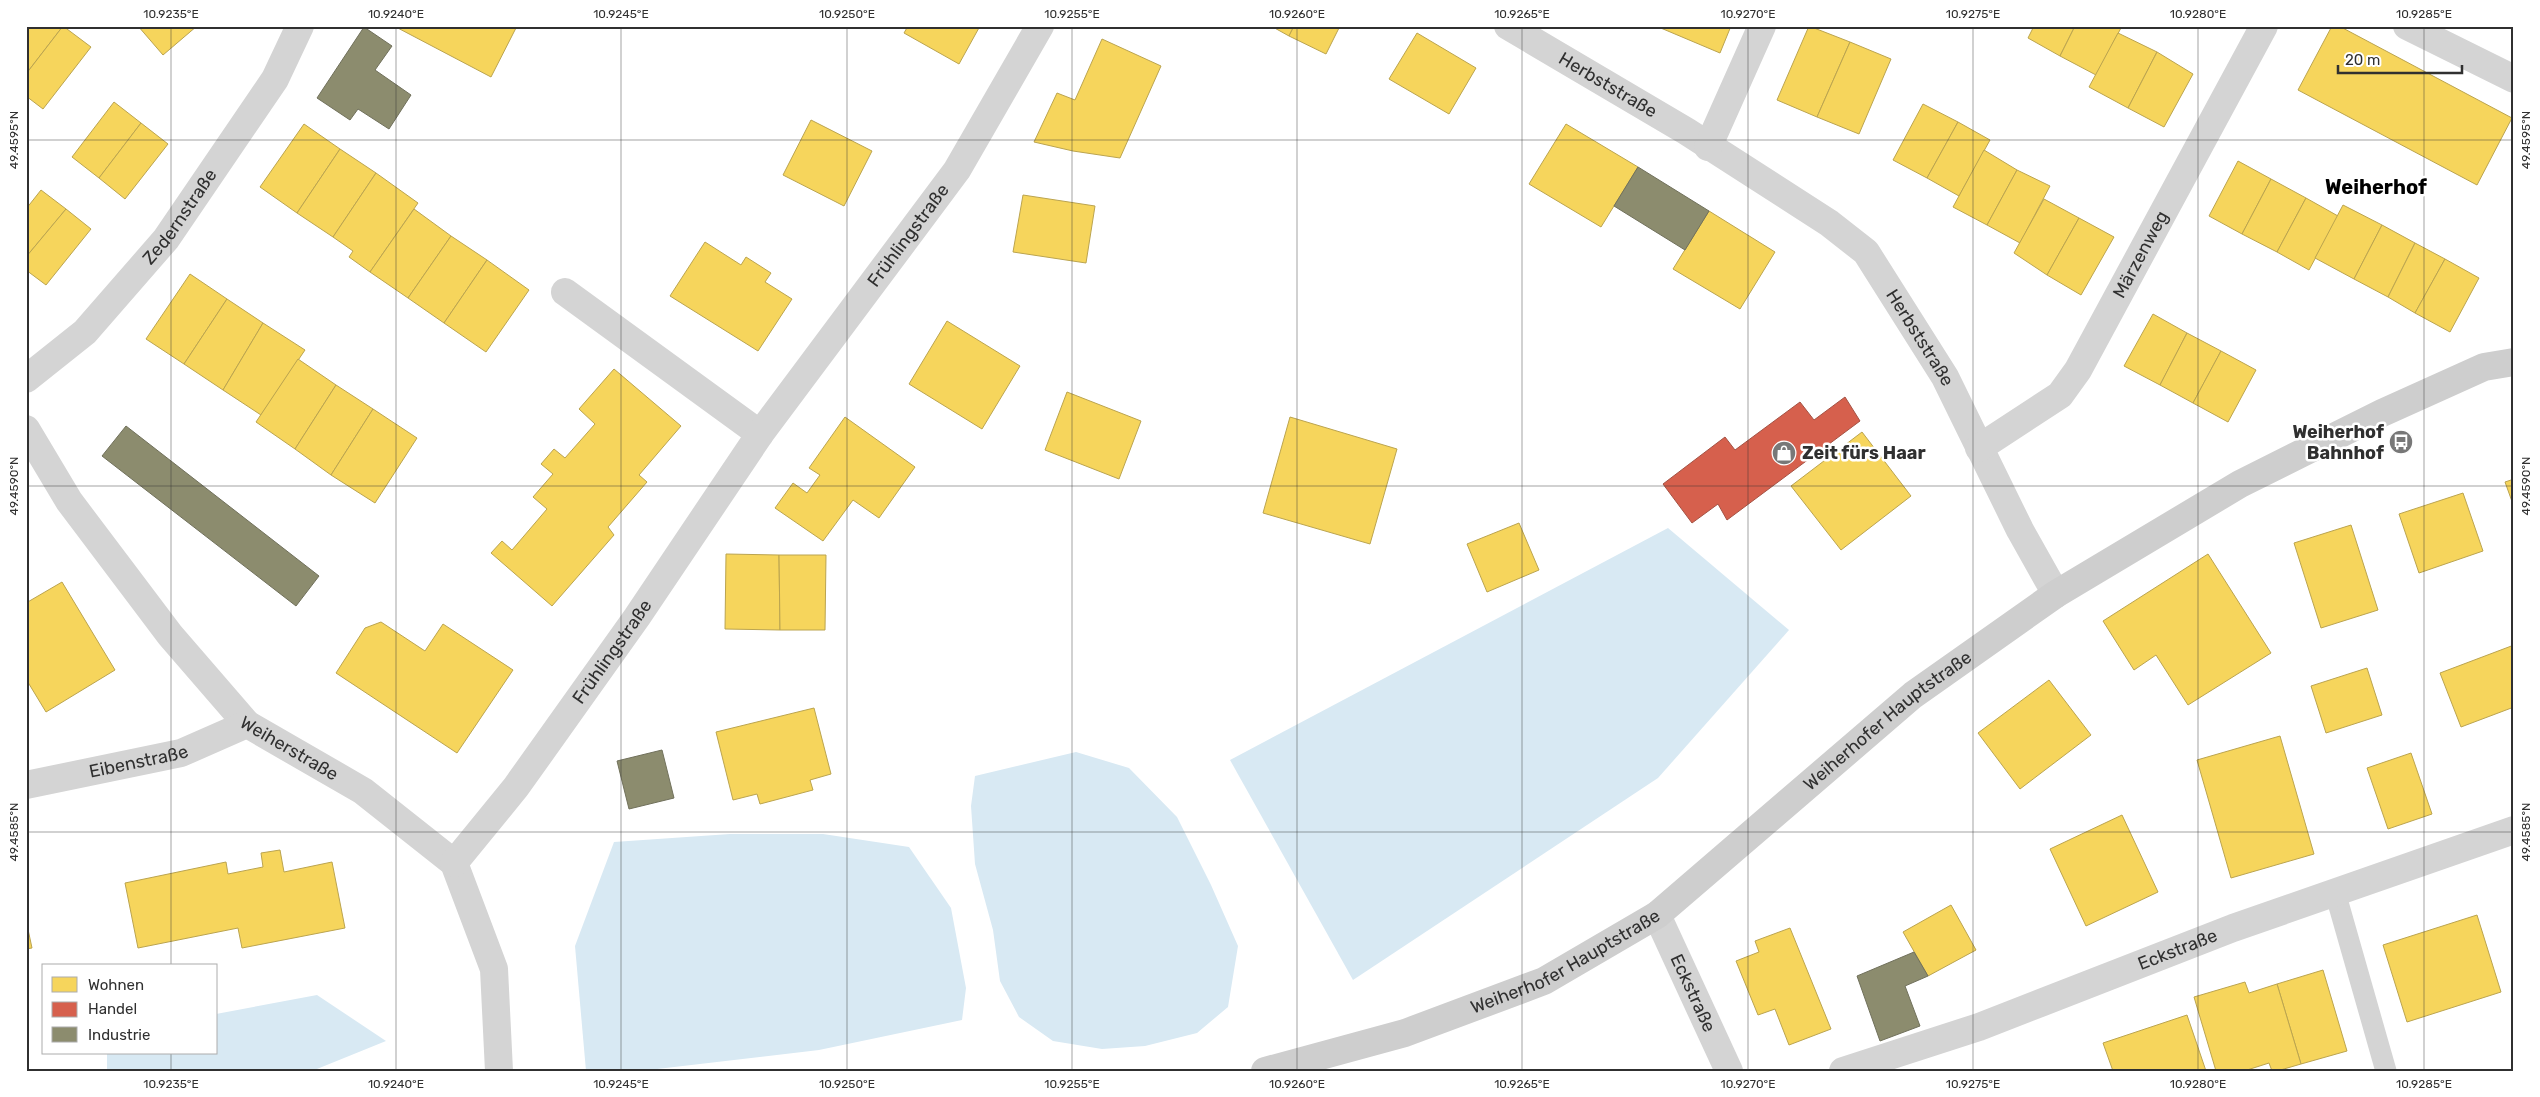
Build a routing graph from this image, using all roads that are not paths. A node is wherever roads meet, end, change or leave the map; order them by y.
1 (300, 26) edge
2 (1040, 26) edge
3 (1508, 26) edge
4 (1762, 26) edge
5 (2264, 26) edge
6 (2407, 26) edge
7 (2514, 79) edge
8 (1708, 146) junction
9 (565, 292) dead end
10 (2514, 362) edge
11 (26, 379) edge
12 (26, 430) edge
13 (760, 434) junction
14 (1979, 448) junction
15 (2056, 594) junction
16 (247, 724) junction
17 (26, 786) edge
18 (2514, 830) edge
19 (454, 863) junction
20 (2335, 892) junction
21 (1657, 915) junction
22 (1272, 1070) edge
23 (499, 1071) edge
24 (1728, 1071) edge
25 (1843, 1071) edge
26 (2386, 1071) edge

1 - 11 street, Zedernstraße
2 - 13 street, Frühlingstraße
3 - 8 street, Herbststraße
4 - 8 street
5 - 14 street, Märzenweg
6 - 7 street
8 - 14 street, Herbststraße
9 - 13 street
10 - 15 street, Weiherhofer Hauptstraße
12 - 16 street, Weiherstraße
13 - 19 street, Frühlingstraße
14 - 15 street, Herbststraße
15 - 21 street, Weiherhofer Hauptstraße
16 - 17 street, Eibenstraße
16 - 19 street, Weiherstraße
18 - 20 street, Eckstraße
19 - 23 street
20 - 25 street, Eckstraße
20 - 26 lane
21 - 22 street, Weiherhofer Hauptstraße
21 - 24 street, Eckstraße

